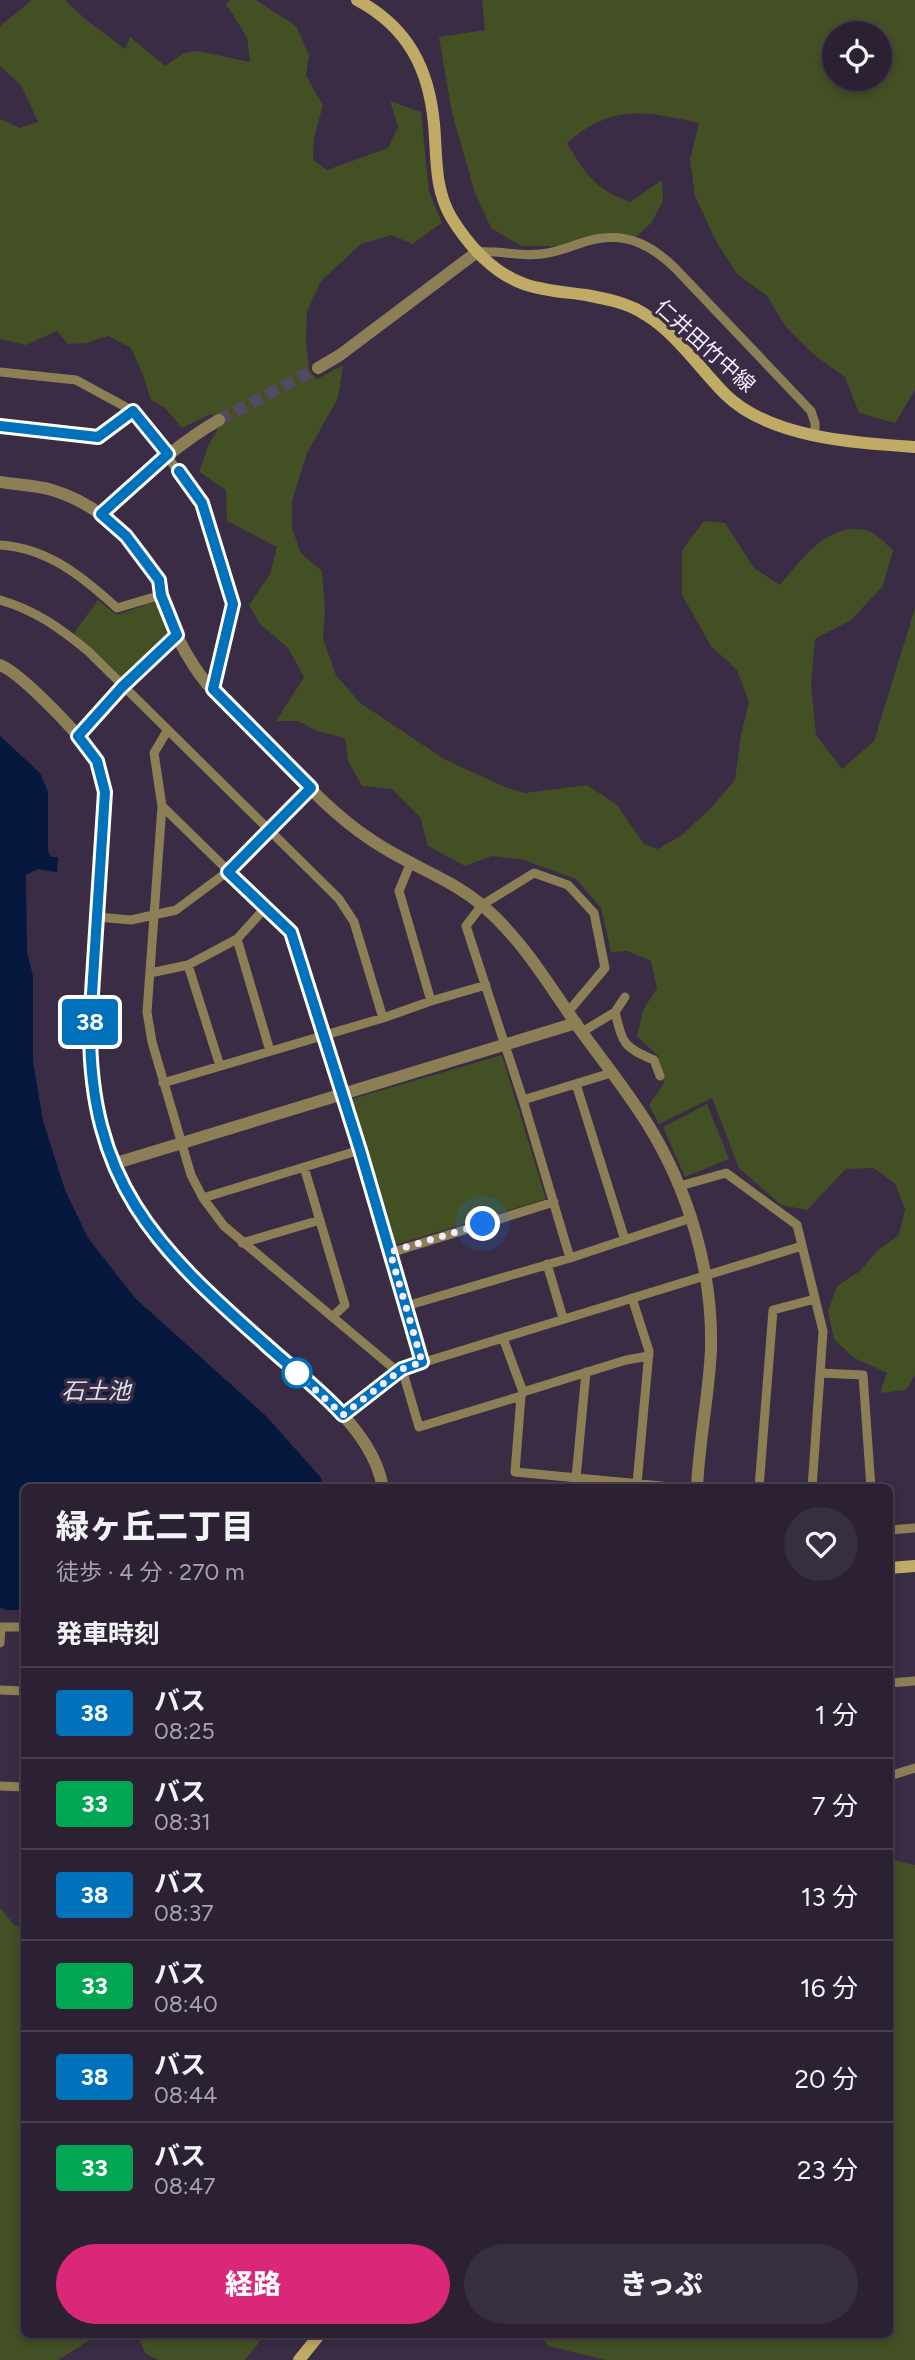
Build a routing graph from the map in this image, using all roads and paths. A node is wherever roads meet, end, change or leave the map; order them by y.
1 (357, 0) edge
2 (477, 252) junction
3 (318, 368) tunnel mouth
4 (0, 372) edge
5 (133, 411) junction
6 (219, 420) tunnel mouth
7 (0, 426) edge
8 (814, 434) junction
9 (915, 447) edge
10 (168, 454) junction
11 (0, 482) edge
12 (101, 514) junction
13 (0, 545) edge
14 (161, 595) junction
15 (0, 600) edge
16 (177, 635) junction
17 (0, 666) edge
18 (122, 687) junction
19 (213, 689) junction
20 (167, 731) junction
21 (78, 736) junction
22 (311, 788) junction
23 (162, 806) junction
24 (267, 830) junction
25 (411, 862) junction
26 (228, 872) junction
27 (482, 905) junction
28 (265, 908) junction
29 (97, 917) junction
30 (153, 917) junction
31 (237, 939) junction
32 (188, 965) junction
33 (150, 973) junction
34 (486, 985) junction
35 (625, 997) dead end
36 (431, 1001) junction
37 (568, 1012) junction
38 (615, 1012) junction
39 (383, 1018) junction
40 (579, 1028) junction
41 (323, 1036) junction
42 (506, 1045) junction
43 (270, 1051) junction
44 (220, 1066) junction
45 (611, 1073) junction
46 (660, 1076) dead end
47 (163, 1083) junction
48 (576, 1084) junction
49 (342, 1095) junction
50 (523, 1100) junction
51 (181, 1142) junction
52 (360, 1150) junction
53 (113, 1164) junction
54 (304, 1167) junction
55 (680, 1186) junction
56 (203, 1198) junction
57 (554, 1202) junction
58 (691, 1218) junction
59 (320, 1220) junction
60 (625, 1240) junction
61 (242, 1243) junction
62 (802, 1246) junction
63 (390, 1252) junction
64 (570, 1258) junction
65 (547, 1264) junction
66 (704, 1275) junction
67 (632, 1298) junction
68 (815, 1300) junction
69 (405, 1306) junction
70 (332, 1317) junction
71 (563, 1318) junction
72 (503, 1338) junction
73 (649, 1356) junction
74 (422, 1362) junction
75 (400, 1371) junction
76 (586, 1372) junction
77 (820, 1373) junction
78 (522, 1394) junction
79 (343, 1415) junction
80 (576, 1478) junction
81 (382, 1484) edge
82 (637, 1484) joint
83 (697, 1484) edge
84 (759, 1484) edge
85 (812, 1484) edge
86 (871, 1484) edge
87 (915, 1528) edge
88 (893, 1531) edge
89 (915, 1566) edge
90 (893, 1568) edge
91 (1, 1627) edge
92 (21, 1628) edge
93 (0, 1643) edge
94 (915, 1681) edge
95 (893, 1683) edge
96 (0, 1690) edge
97 (21, 1691) edge
98 (915, 1768) edge
99 (893, 1775) edge
100 (0, 1786) edge
101 (21, 1787) edge
102 (317, 2338) edge
103 (299, 2360) edge

1 - 2 main road, 仁井田竹中線
2 - 3 street
2 - 8 main road, 仁井田竹中線
2 - 8 street
4 - 5 street
5 - 7 street
5 - 10 street
6 - 10 street
8 - 9 main road, 仁井田竹中線
10 - 12 street
10 - 19 street
11 - 12 street
12 - 14 street
13 - 14 street
14 - 16 street
15 - 18 street
16 - 18 street
16 - 19 street
17 - 21 street
18 - 20 street
18 - 21 street
19 - 22 street
20 - 23 street
20 - 24 street
21 - 29 street
22 - 24 street
22 - 25 street
23 - 26 street
23 - 30 street
24 - 26 street
24 - 39 street
25 - 27 street
25 - 36 street
26 - 28 street
26 - 30 street
27 - 34 street
27 - 37 street
27 - 37 street
28 - 31 street
28 - 41 street
29 - 30 street
29 - 53 street
30 - 33 street
31 - 32 street
31 - 43 street
32 - 33 street
32 - 44 street
33 - 47 street
34 - 36 street
34 - 42 street
35 - 38 street
36 - 39 street
37 - 40 street
38 - 40 street
38 - 46 street
39 - 41 street
40 - 42 street
40 - 45 street
41 - 43 street
41 - 49 street
42 - 49 street
42 - 50 street
43 - 44 street
44 - 47 street
45 - 48 street
45 - 55 street
47 - 51 street
48 - 50 street
48 - 60 street
49 - 51 street
49 - 52 street
50 - 57 street
51 - 53 street
51 - 56 street
52 - 54 street
52 - 63 street
53 - 79 street
54 - 56 street
54 - 59 street
55 - 58 street
55 - 62 street
56 - 61 street
57 - 63 street
57 - 64 street
58 - 60 street
58 - 66 street
59 - 61 street
59 - 70 street
60 - 64 street
61 - 70 street
62 - 66 street
62 - 68 street
63 - 69 street
64 - 65 street
65 - 69 street
65 - 71 street
66 - 67 street
66 - 83 street
67 - 71 street
67 - 73 street
68 - 77 street
68 - 84 street
69 - 74 street
70 - 75 street
71 - 72 street
72 - 74 street
72 - 78 street
73 - 76 street
73 - 82 street
74 - 75 street
75 - 78 street
75 - 79 street
76 - 78 street
76 - 80 street
77 - 85 street
77 - 86 street
78 - 80 street
79 - 81 street
80 - 82 street
87 - 88 street
89 - 90 main road
91 - 92 street
91 - 93 street
94 - 95 street
96 - 97 street
98 - 99 street
100 - 101 street
102 - 103 main road

